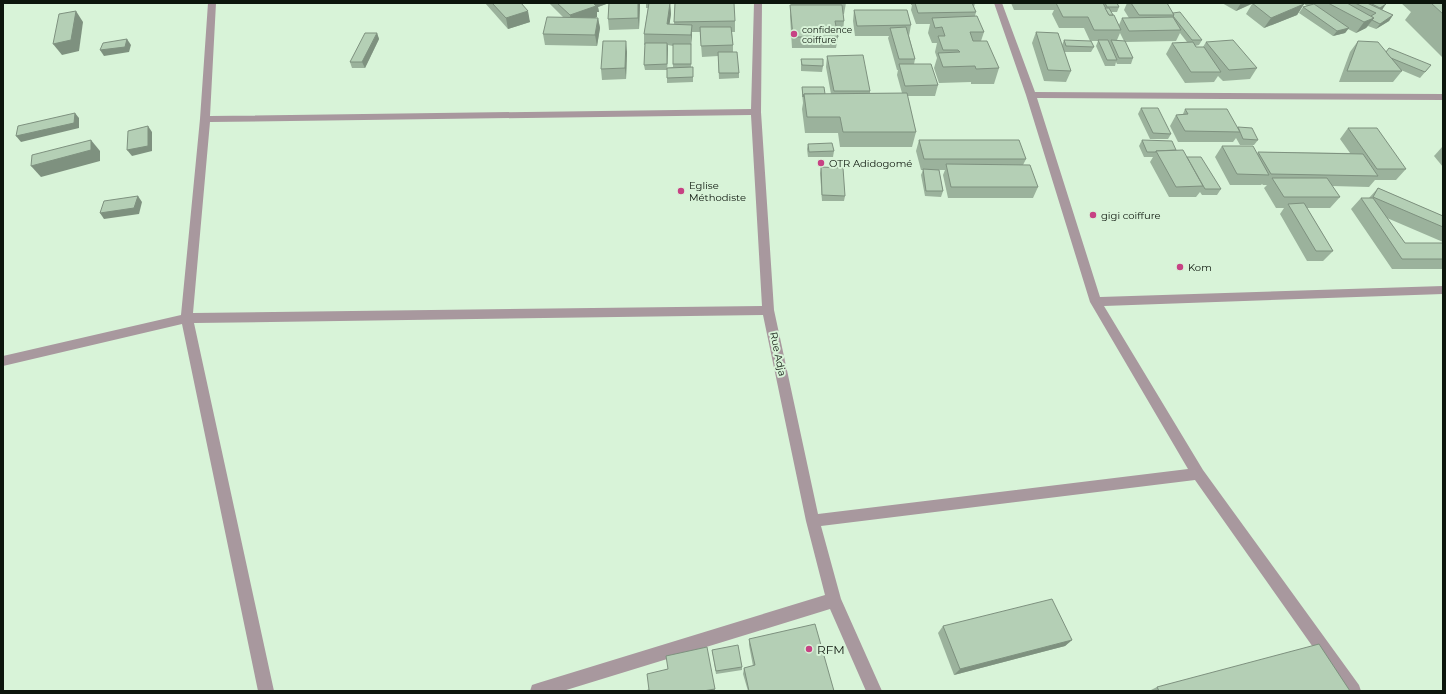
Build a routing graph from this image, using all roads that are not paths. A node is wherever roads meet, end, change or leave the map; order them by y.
1 (212, 3) edge
2 (758, 3) edge
3 (998, 3) edge
4 (1031, 95) junction
5 (1443, 97) edge
6 (756, 112) junction
7 (205, 119) junction
8 (1443, 290) edge
9 (1096, 302) junction
10 (768, 310) junction
11 (187, 318) junction
12 (3, 361) edge
13 (1198, 474) junction
14 (813, 521) junction
15 (834, 600) junction
16 (266, 691) edge
17 (538, 691) edge
18 (874, 691) edge
19 (1353, 691) edge

1 - 7 street
2 - 6 street, Rue Adja
3 - 4 street
4 - 5 street
4 - 9 street
6 - 7 street
6 - 10 street, Rue Adja
7 - 11 street
8 - 9 street
9 - 13 street
10 - 11 street
10 - 14 street, Rue Adja
11 - 12 street
11 - 16 street
13 - 14 street
13 - 19 street
14 - 15 street, Rue Adja
15 - 17 street
15 - 18 street, Rue Adja

